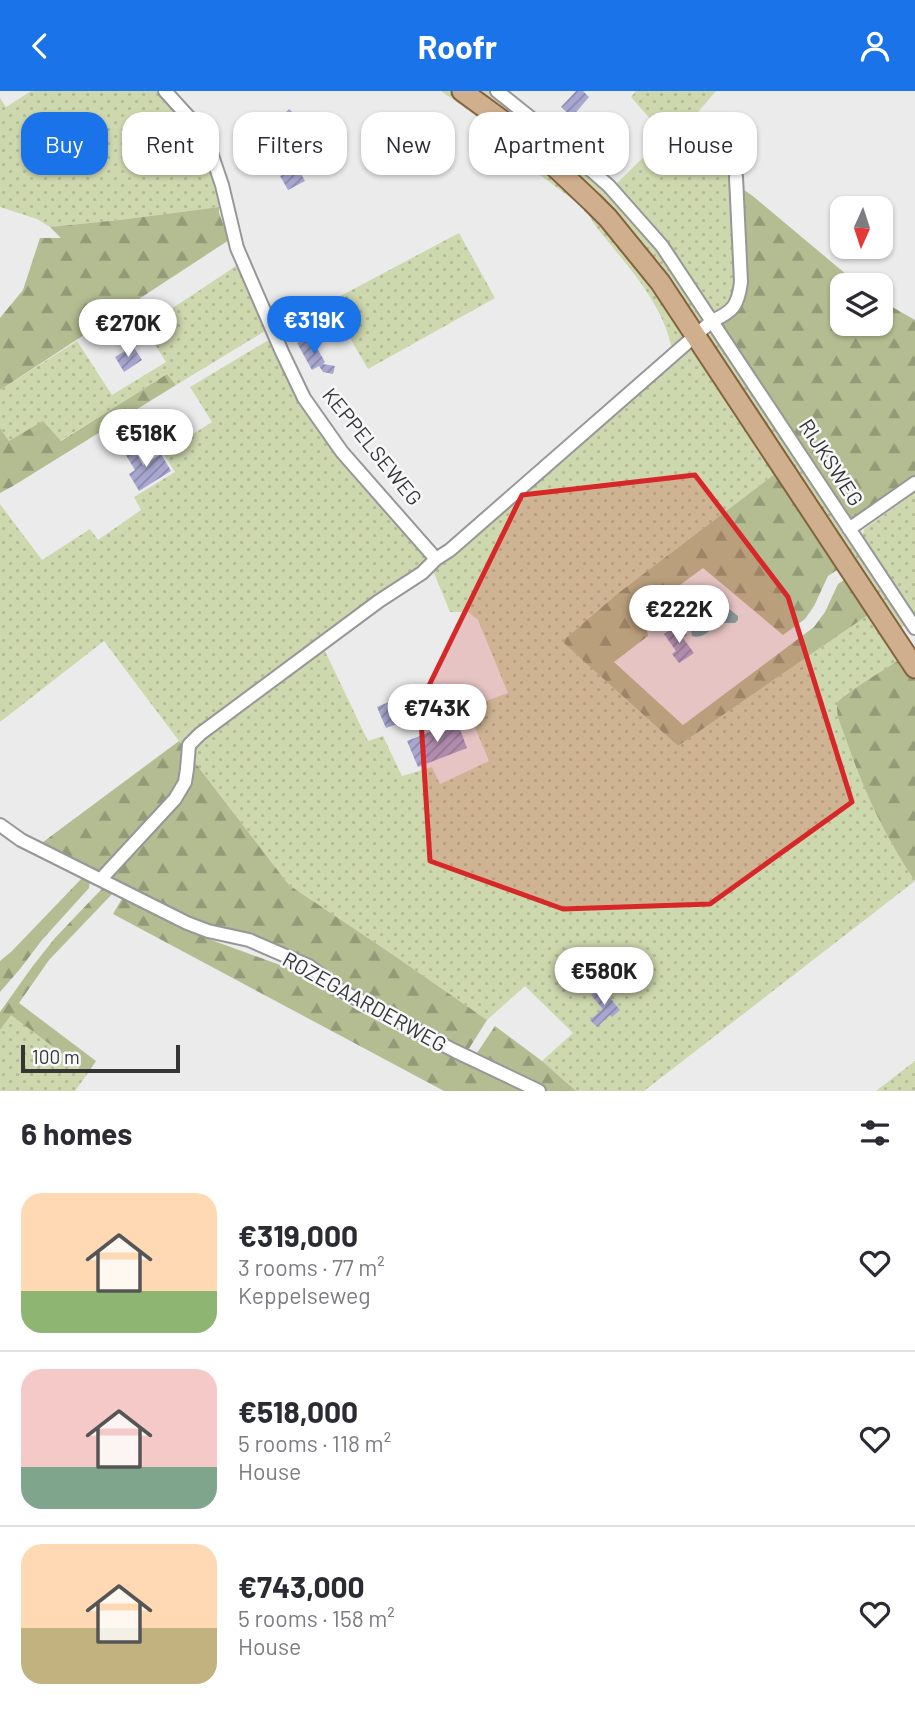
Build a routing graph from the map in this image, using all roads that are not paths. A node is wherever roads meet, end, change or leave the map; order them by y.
1 (165, 91) edge
2 (462, 91) edge
3 (497, 91) edge
4 (736, 177) dead end
5 (712, 321) junction
6 (696, 336) junction
7 (915, 483) edge
8 (849, 529) junction
9 (436, 559) junction
10 (915, 628) edge
11 (896, 640) junction
12 (915, 668) edge
13 (0, 825) edge
14 (101, 879) junction
15 (539, 1091) edge

1 - 9 street, KEPPELSEWEG
2 - 6 main road
3 - 5 street, RIJKSWEG
4 - 5 street
5 - 6 street
5 - 8 street, RIJKSWEG
6 - 9 street
6 - 11 main road
7 - 8 street
8 - 10 street, RIJKSWEG
9 - 14 street
10 - 11 street, RIJKSWEG
11 - 12 main road
13 - 14 street, ROZEGAARDERWEG
14 - 15 street, ROZEGAARDERWEG

